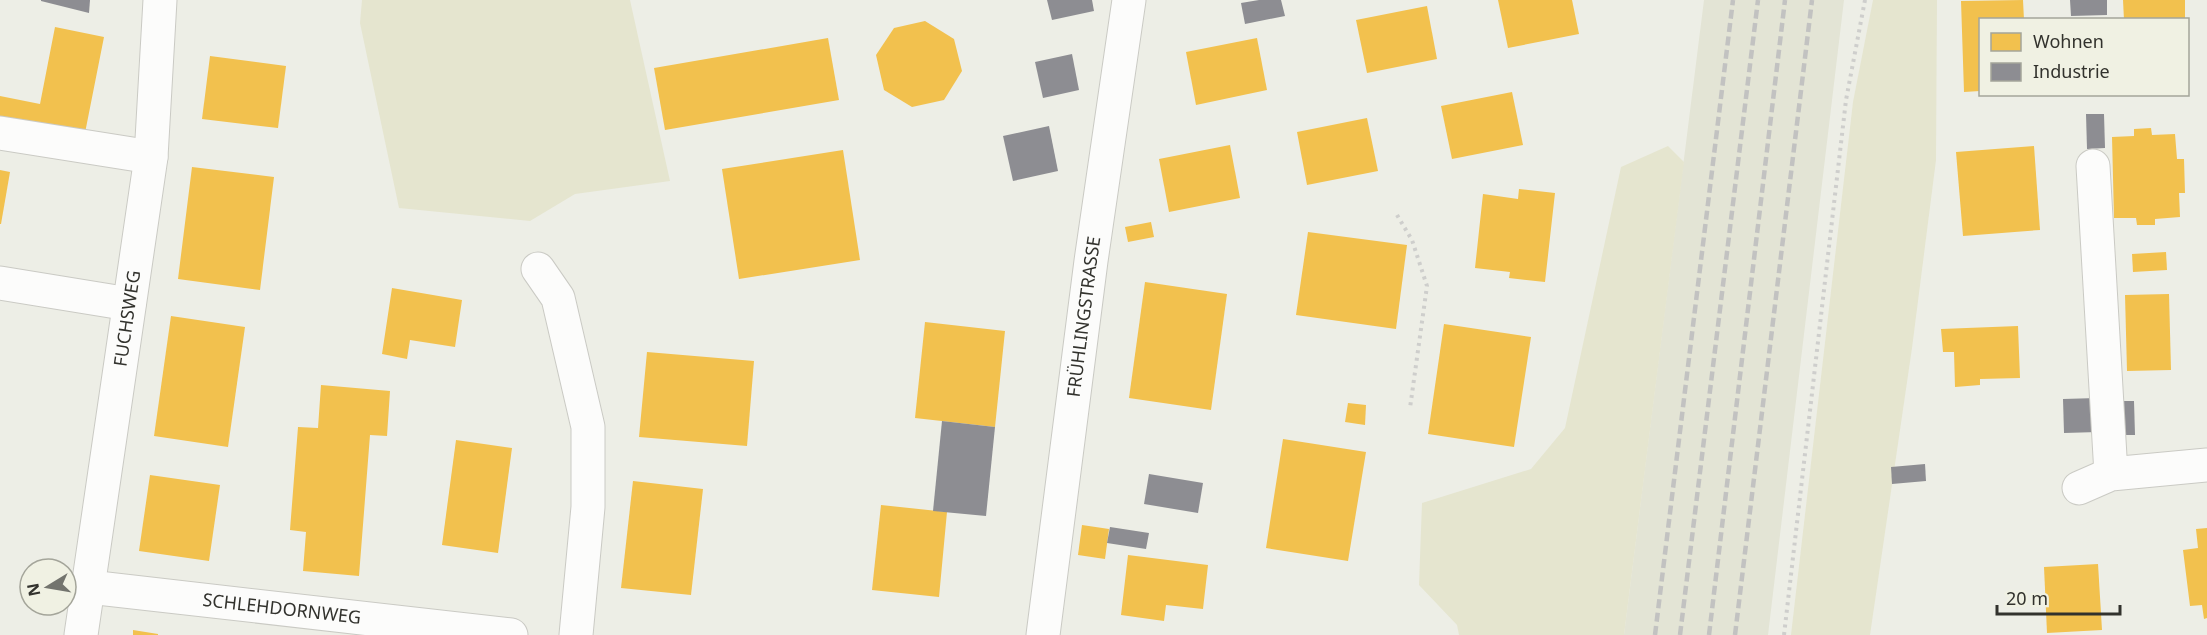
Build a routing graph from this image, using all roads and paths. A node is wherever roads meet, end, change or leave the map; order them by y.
1 (160, 0) edge
2 (1129, 0) edge
3 (1865, 0) edge
4 (0, 133) edge
5 (151, 157) junction
6 (2093, 165) dead end
7 (1397, 215) dead end
8 (538, 269) dead end
9 (0, 283) edge
10 (129, 304) junction
11 (1410, 408) dead end
12 (2207, 465) edge
13 (2111, 474) junction
14 (2079, 488) dead end
15 (89, 587) junction
16 (81, 635) edge
17 (511, 635) edge
18 (576, 635) edge
19 (1043, 635) edge
20 (1785, 635) edge

1 - 5 street, FUCHSWEG
2 - 19 street, FRÜHLINGSTRASSE
3 - 20 path
4 - 5 street
5 - 10 street, FUCHSWEG
6 - 13 street
7 - 11 path
8 - 18 street
9 - 10 street
10 - 15 street, FUCHSWEG
12 - 13 street
13 - 14 street
15 - 16 street, FUCHSWEG
15 - 17 street, SCHLEHDORNWEG

